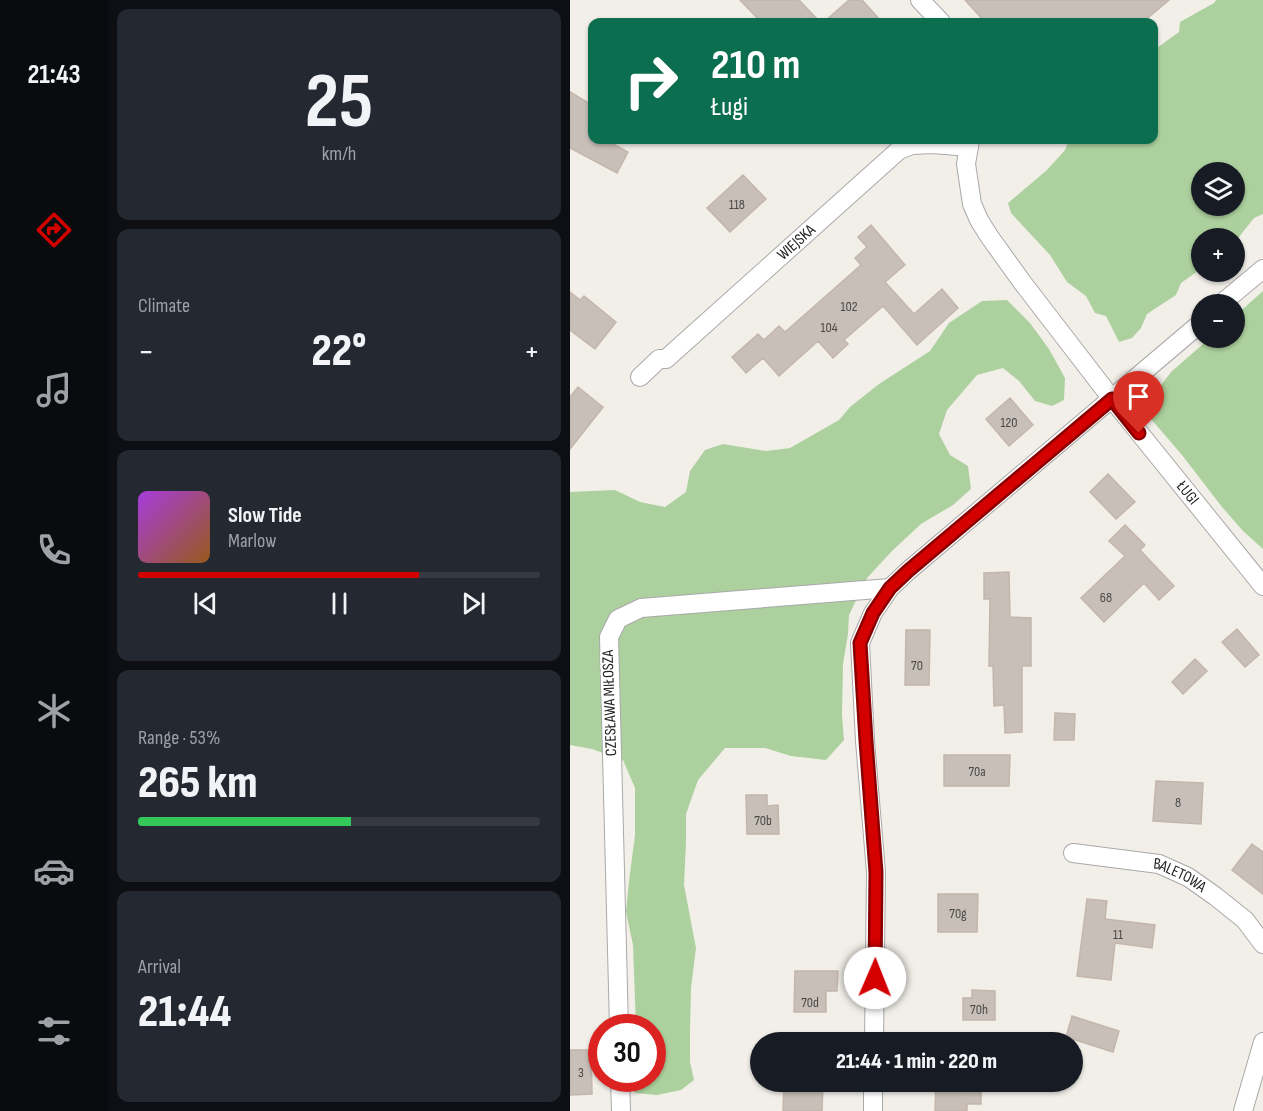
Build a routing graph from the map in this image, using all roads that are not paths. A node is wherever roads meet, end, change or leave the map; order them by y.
1 (920, 0) edge
2 (937, 18) edge
3 (933, 144) edge
4 (969, 144) edge
5 (1263, 269) edge
6 (1233, 294) edge
7 (1191, 331) edge
8 (640, 377) dead end
9 (1112, 399) junction
10 (1263, 586) edge
11 (890, 588) junction
12 (1073, 853) dead end
13 (1263, 945) edge
14 (619, 1014) edge
15 (874, 1032) edge
16 (1263, 1042) edge
17 (620, 1092) edge
18 (873, 1092) edge
19 (621, 1111) edge
20 (873, 1111) edge
21 (1243, 1111) edge

1 - 2 street
3 - 8 street, WIEJSKA
4 - 9 street, WIEJSKA
5 - 6 street
7 - 9 street
9 - 10 street, ŁUGI
9 - 11 street
11 - 14 street, CZESŁAWA MIŁOSZA
11 - 15 street
12 - 13 street, BALETOWA
16 - 21 street
17 - 19 street
18 - 20 street

